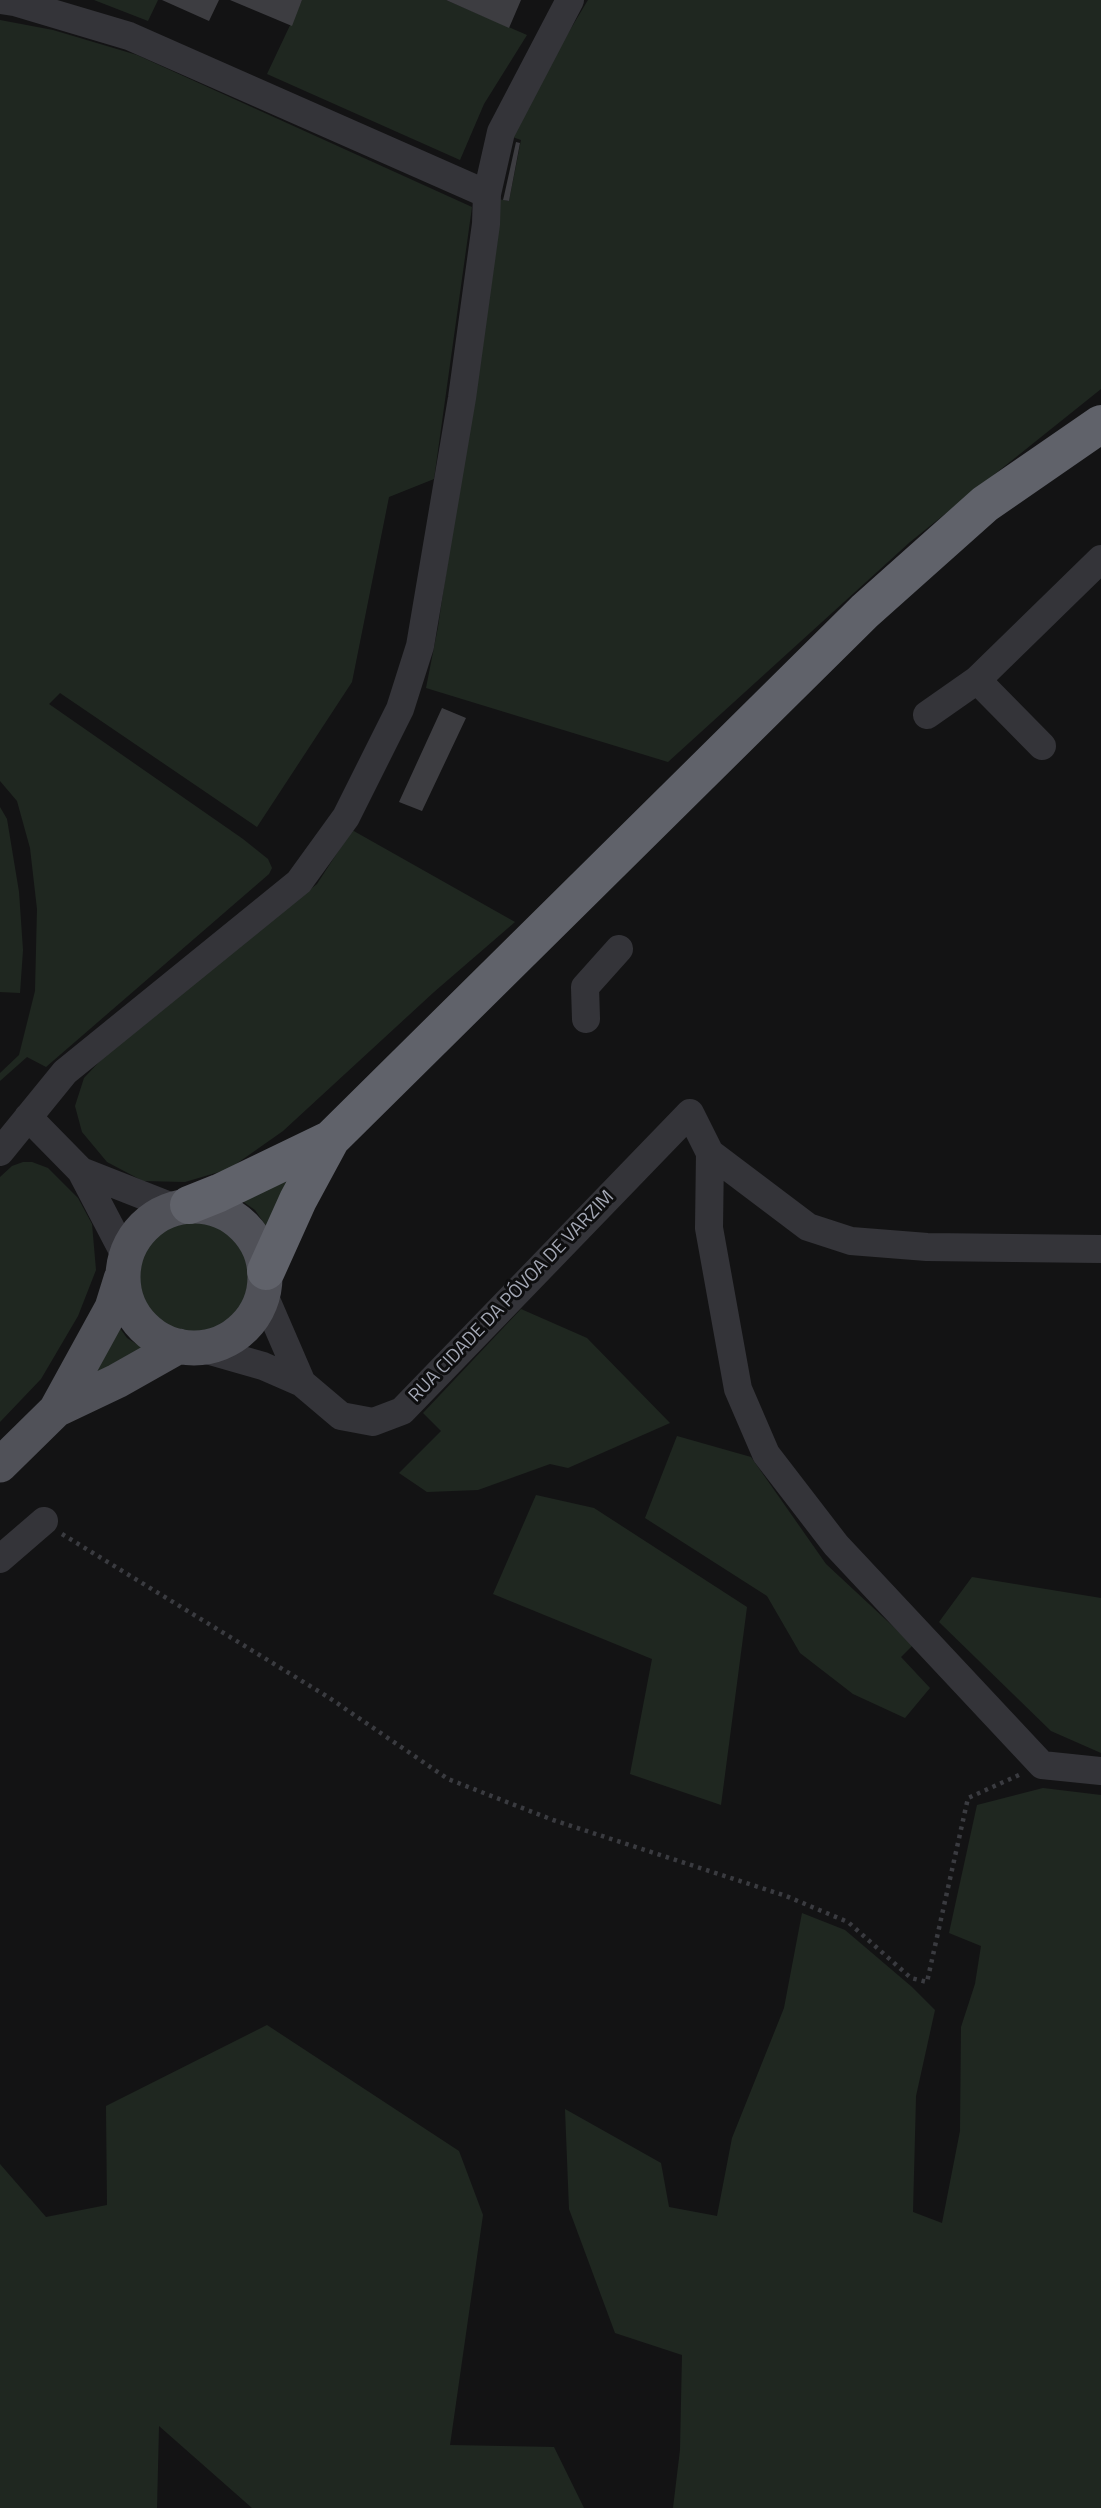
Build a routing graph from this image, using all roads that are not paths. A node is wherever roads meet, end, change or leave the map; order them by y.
1 (0, 0) edge
2 (570, 0) edge
3 (487, 194) junction
4 (1101, 424) edge
5 (1101, 559) edge
6 (977, 680) junction
7 (927, 715) dead end
8 (1042, 746) dead end
9 (620, 949) dead end
10 (586, 1019) dead end
11 (28, 1117) junction
12 (331, 1139) junction
13 (0, 1152) edge
14 (710, 1153) junction
15 (80, 1171) junction
16 (182, 1206) junction
17 (1101, 1249) edge
18 (124, 1268) junction
19 (265, 1283) junction
20 (189, 1347) junction
21 (302, 1383) junction
22 (56, 1410) junction
23 (0, 1465) edge
24 (44, 1521) road end
25 (0, 1559) edge
26 (1101, 1771) edge

1 - 3 street
2 - 3 street
3 - 11 street
4 - 12 highway
5 - 6 street
6 - 7 street
6 - 8 street
9 - 10 street
11 - 13 street
11 - 15 street
12 - 16 highway
12 - 19 highway
14 - 17 street
14 - 21 street, RUA CIDADE DA PÓVOA DE VARZIM
14 - 26 street
15 - 16 street
15 - 18 street
16 - 18 main road
16 - 19 main road
18 - 20 main road
18 - 22 main road
19 - 20 main road
19 - 21 street
20 - 21 street, RUA CIDADE DA PÓVOA DE VARZIM
20 - 22 main road
22 - 23 main road
24 - 25 street

